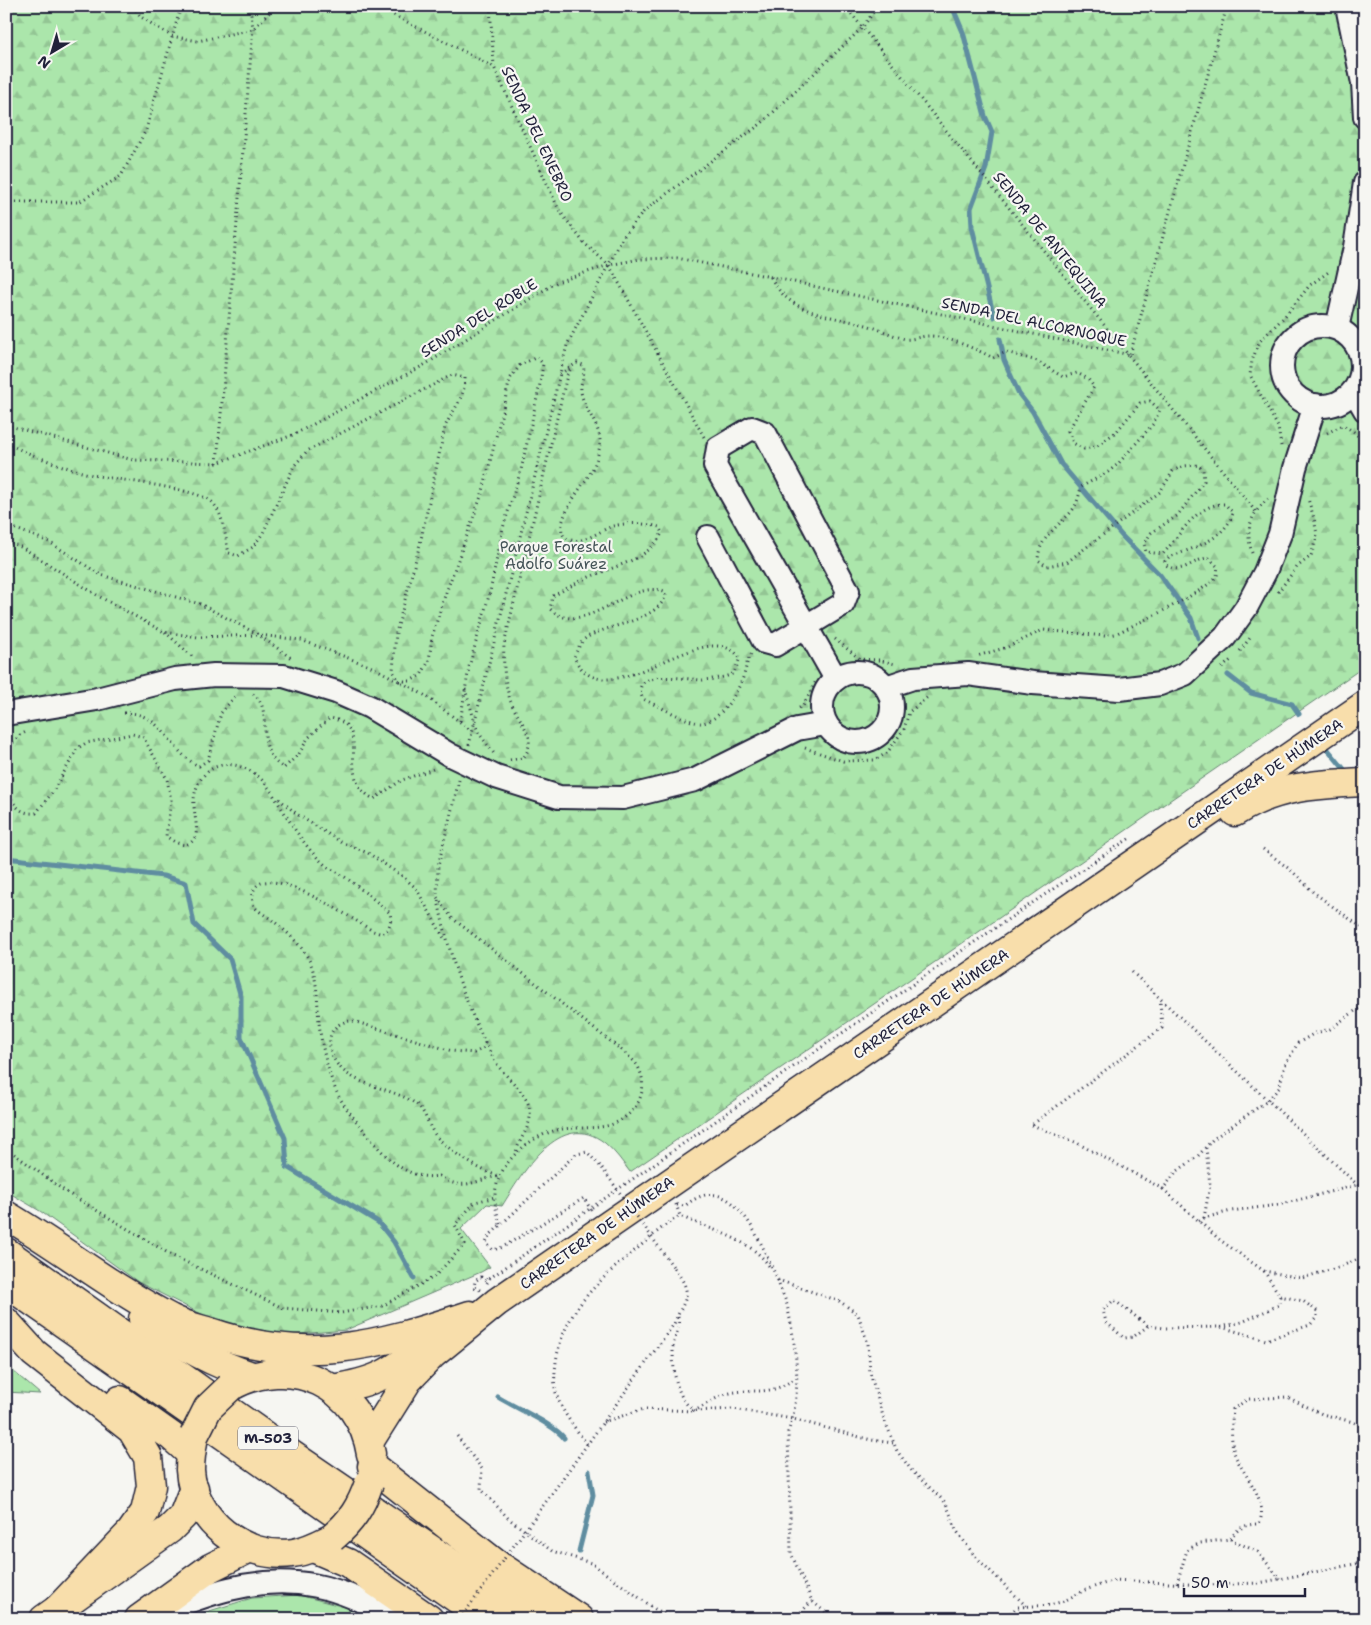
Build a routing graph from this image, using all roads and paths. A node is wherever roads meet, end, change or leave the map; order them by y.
1 (132, 6) edge
2 (181, 6) edge
3 (250, 6) edge
4 (276, 6) edge
5 (376, 6) edge
6 (490, 6) edge
7 (846, 6) edge
8 (878, 6) edge
9 (1227, 6) edge
10 (1347, 6) edge
11 (862, 28) junction
12 (253, 29) junction
13 (170, 36) junction
14 (494, 66) junction
15 (1365, 117) edge
16 (1365, 183) edge
17 (6, 202) edge
18 (609, 265) junction
19 (1350, 270) junction
20 (770, 277) junction
21 (1365, 301) edge
22 (1365, 311) edge
23 (1337, 328) junction
24 (1130, 355) junction
25 (572, 367) junction
26 (560, 374) dead end
27 (1359, 400) edge
28 (1316, 405) junction
29 (6, 425) edge
30 (1324, 440) dead end
31 (707, 442) dead end
32 (6, 443) edge
33 (1365, 443) edge
34 (1282, 450) dead end
35 (217, 463) junction
36 (1271, 496) dead end
37 (1307, 498) dead end
38 (1256, 512) junction
39 (6, 525) edge
40 (708, 537) dead end
41 (6, 541) edge
42 (1253, 556) dead end
43 (1274, 598) dead end
44 (808, 626) junction
45 (164, 632) junction
46 (259, 635) junction
47 (1250, 637) dead end
48 (764, 642) junction
49 (819, 648) junction
50 (992, 658) dead end
51 (897, 665) dead end
52 (1216, 673) dead end
53 (214, 675) junction
54 (827, 679) junction
55 (1365, 679) edge
56 (399, 681) junction
57 (314, 684) junction
58 (886, 687) junction
59 (464, 688) junction
60 (245, 691) dead end
61 (250, 693) dead end
62 (932, 693) dead end
63 (1358, 697) edge
64 (794, 710) dead end
65 (120, 712) dead end
66 (6, 714) edge
67 (460, 722) junction
68 (826, 724) junction
69 (34, 728) dead end
70 (473, 732) dead end
71 (786, 734) junction
72 (6, 750) edge
73 (450, 755) junction
74 (499, 757) dead end
75 (504, 760) dead end
76 (1365, 782) edge
77 (6, 785) edge
78 (277, 798) junction
79 (1135, 835) dead end
80 (1160, 847) junction
81 (1263, 849) dead end
82 (437, 897) dead end
83 (1365, 930) edge
84 (447, 942) junction
85 (1132, 972) dead end
86 (1160, 1000) junction
87 (1365, 1004) edge
88 (485, 1043) junction
89 (1267, 1101) junction
90 (1206, 1147) junction
91 (6, 1148) edge
92 (515, 1154) dead end
93 (1365, 1183) edge
94 (1356, 1184) junction
95 (1163, 1189) junction
96 (1365, 1192) edge
97 (495, 1197) dead end
98 (673, 1200) dead end
99 (677, 1205) junction
100 (590, 1208) junction
101 (594, 1214) dead end
102 (6, 1215) edge
103 (680, 1216) junction
104 (1204, 1218) junction
105 (6, 1222) edge
106 (1199, 1222) junction
107 (6, 1252) edge
108 (1365, 1256) edge
109 (1264, 1271) junction
110 (778, 1280) junction
111 (6, 1283) edge
112 (492, 1291) junction
113 (1280, 1296) junction
114 (470, 1315) junction
115 (677, 1316) junction
116 (6, 1321) edge
117 (1148, 1326) junction
118 (1221, 1327) junction
119 (796, 1377) junction
120 (241, 1382) junction
121 (333, 1389) junction
122 (695, 1411) junction
123 (793, 1419) junction
124 (603, 1422) junction
125 (1365, 1428) edge
126 (458, 1436) dead end
127 (893, 1443) junction
128 (192, 1444) junction
129 (588, 1444) junction
130 (370, 1464) junction
131 (194, 1488) junction
132 (1230, 1539) junction
133 (323, 1543) junction
134 (250, 1548) junction
135 (1365, 1562) edge
136 (1281, 1579) junction
137 (1177, 1583) junction
138 (812, 1601) junction
139 (1028, 1607) junction
140 (50, 1615) edge
141 (139, 1619) edge
142 (143, 1619) edge
143 (396, 1619) edge
144 (429, 1619) edge
145 (460, 1619) edge
146 (486, 1619) edge
147 (533, 1619) edge
148 (579, 1619) edge
149 (675, 1619) edge
150 (794, 1619) edge
151 (833, 1619) edge
152 (1002, 1619) edge

1 - 13 path
2 - 13 path
3 - 12 path
4 - 12 path
5 - 14 path, SENDA DEL ENEBRO
6 - 14 path
7 - 11 path, SENDA DE ANTEQUINA
8 - 11 path
9 - 24 path, SENDA DEL ALCORNOQUE
10 - 15 street
11 - 18 path
11 - 24 path, SENDA DE ANTEQUINA
12 - 13 path
12 - 35 path
13 - 17 path
14 - 18 path, SENDA DEL ENEBRO
16 - 19 street
18 - 20 path, SENDA DEL ALCORNOQUE
18 - 31 path, SENDA DEL ENEBRO
18 - 35 path, SENDA DEL ROBLE
19 - 23 street
19 - 34 path
20 - 24 path, SENDA DEL ALCORNOQUE
20 - 50 path
21 - 22 path
23 - 27 street
23 - 28 street
24 - 38 path, SENDA DE ANTEQUINA
25 - 26 path
25 - 48 path
25 - 75 path
27 - 28 street
28 - 58 street
29 - 35 path, SENDA DEL ROBLE
30 - 33 path
32 - 56 path
36 - 38 path
37 - 43 path
38 - 42 path
39 - 46 path
40 - 48 street
41 - 45 path
44 - 44 street
44 - 48 street
44 - 49 street
45 - 46 path
45 - 53 path
46 - 56 path
46 - 57 path
47 - 52 path
49 - 51 path
49 - 54 street
53 - 57 street
53 - 66 street
54 - 58 street
54 - 64 path
54 - 68 street
55 - 63 path
56 - 59 path
56 - 67 path
57 - 73 street
58 - 68 street
59 - 67 path
59 - 74 path
60 - 65 path
61 - 73 path
62 - 71 path
63 - 80 main road, CARRETERA DE HÚMERA
67 - 70 path
68 - 71 street
69 - 72 path
71 - 73 street
76 - 80 main road
77 - 78 path
78 - 84 path
78 - 88 path
79 - 100 path
80 - 112 main road, CARRETERA DE HÚMERA
81 - 83 path
82 - 84 path
84 - 88 path
85 - 86 path
86 - 89 path
86 - 95 path
87 - 89 path
88 - 92 path
89 - 90 path
89 - 94 path
90 - 95 path
90 - 104 path
91 - 97 path
93 - 94 path
94 - 96 path
94 - 104 path
95 - 106 path
98 - 99 path
99 - 103 path
99 - 110 path
100 - 101 path
100 - 112 path
100 - 115 path, bridge
102 - 114 main road
103 - 110 path
103 - 129 path
104 - 106 path
105 - 120 main road
106 - 109 path
107 - 147 main road, M-503
108 - 109 path
109 - 113 path
110 - 119 path
110 - 127 path
111 - 146 main road, M-503
112 - 112 path
112 - 114 main road, CARRETERA DE HÚMERA
112 - 130 main road, CARRETERA DE HÚMERA
113 - 118 path
113 - 118 path
114 - 121 main road, CARRETERA DE HÚMERA
115 - 122 path
115 - 124 path
116 - 128 main road
116 - 140 main road
117 - 117 path
117 - 118 path
119 - 122 path
119 - 123 path
120 - 121 main road
120 - 128 main road, bridge
121 - 130 main road
122 - 123 path
122 - 124 path
123 - 127 path
123 - 138 path
124 - 129 path
125 - 132 path
126 - 149 path
127 - 139 path
128 - 131 main road
129 - 145 path, bridge
130 - 133 main road, CARRETERA DE HÚMERA, bridge
130 - 148 main road
131 - 134 main road
131 - 140 main road
132 - 136 path
132 - 137 path
133 - 134 main road
133 - 144 main road
134 - 141 main road
135 - 136 path
136 - 137 path
137 - 139 path
138 - 150 path
138 - 151 path
139 - 152 path
142 - 143 street

